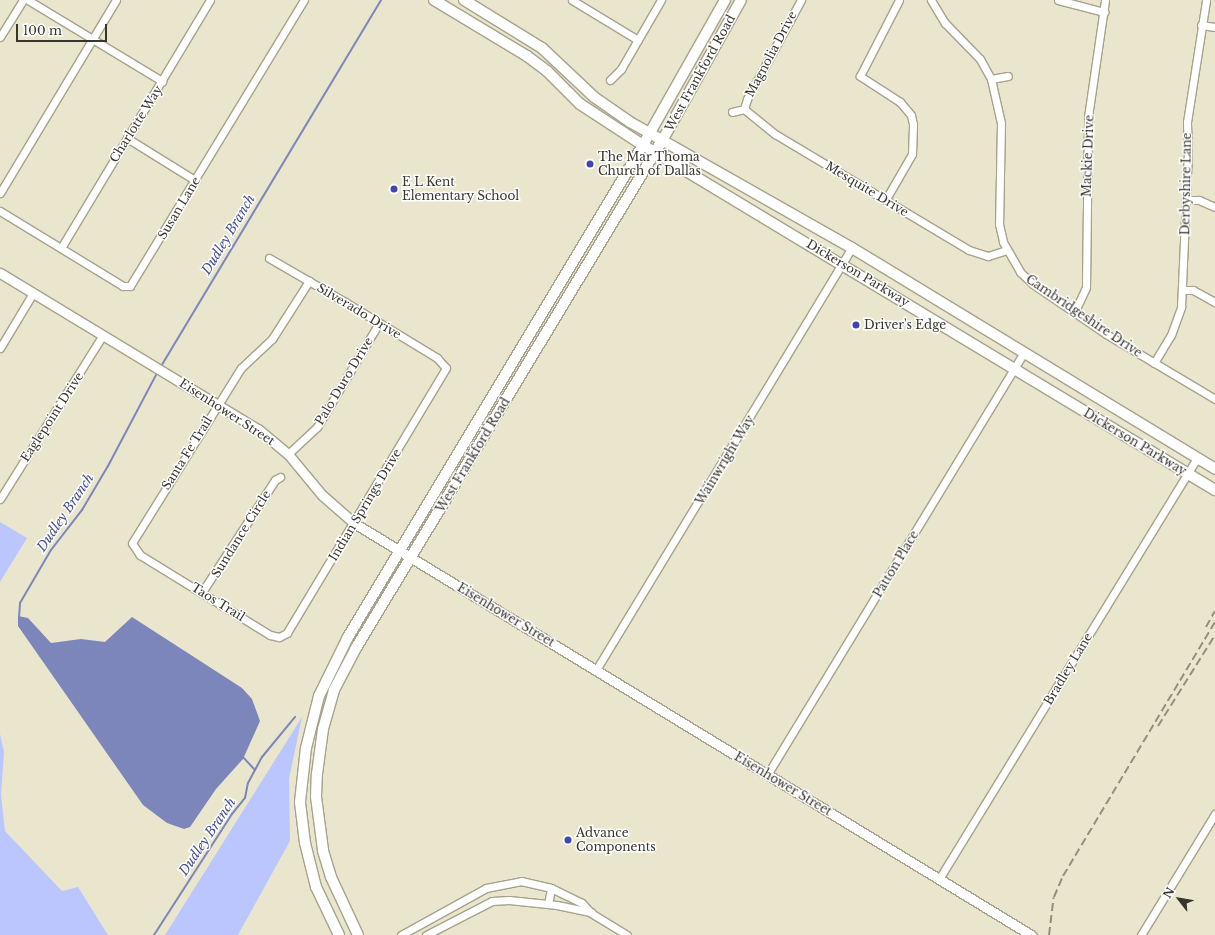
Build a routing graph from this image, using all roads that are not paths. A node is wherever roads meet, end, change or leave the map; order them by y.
1 (22, 0) edge
2 (28, 0) edge
3 (116, 0) edge
4 (210, 0) edge
5 (304, 0) edge
6 (434, 0) edge
7 (464, 0) edge
8 (572, 0) edge
9 (661, 0) edge
10 (725, 0) edge
11 (740, 0) edge
12 (801, 0) edge
13 (900, 0) edge
14 (931, 0) edge
15 (1058, 0) edge
16 (1106, 0) edge
17 (1206, 0) edge
18 (1104, 12) junction
19 (1201, 25) junction
20 (1215, 27) edge
21 (0, 37) edge
22 (93, 39) junction
23 (638, 40) junction
24 (1008, 76) dead end
25 (991, 79) junction
26 (610, 80) dead end
27 (162, 81) junction
28 (744, 109) junction
29 (732, 112) dead end
30 (650, 132) junction
31 (127, 138) junction
32 (663, 139) junction
33 (643, 145) junction
34 (655, 153) junction
35 (196, 181) junction
36 (0, 193) edge
37 (886, 200) junction
38 (1185, 200) junction
39 (1215, 207) edge
40 (0, 212) edge
41 (61, 248) junction
42 (852, 248) junction
43 (1007, 250) junction
44 (269, 258) dead end
45 (842, 264) junction
46 (0, 273) edge
47 (309, 282) junction
48 (1183, 290) junction
49 (33, 293) junction
50 (1215, 302) edge
51 (1075, 311) junction
52 (379, 322) junction
53 (103, 335) junction
54 (0, 348) edge
55 (1024, 353) junction
56 (1154, 363) junction
57 (446, 368) joint
58 (1015, 369) junction
59 (1215, 399) edge
60 (217, 404) junction
61 (288, 454) junction
62 (1197, 458) junction
63 (1215, 469) edge
64 (1187, 473) junction
65 (280, 477) dead end
66 (1215, 490) edge
67 (0, 499) edge
68 (354, 523) junction
69 (399, 550) junction
70 (411, 558) junction
71 (158, 566) joint
72 (202, 592) junction
73 (279, 637) joint
74 (596, 670) junction
75 (767, 775) junction
76 (1215, 814) edge
77 (940, 879) junction
78 (486, 888) junction
79 (551, 888) junction
80 (492, 902) junction
81 (548, 904) junction
82 (591, 912) junction
83 (339, 935) edge
84 (358, 935) edge
85 (401, 935) edge
86 (426, 935) edge
87 (627, 935) edge
88 (1031, 935) edge
89 (1141, 935) edge

1 - 21 street
2 - 22 street
3 - 22 street
4 - 27 street, Charlotte Way
5 - 35 street, Susan Lane
6 - 33 main road, Dickerson Parkway
7 - 30 main road, Dickerson Parkway
8 - 23 street
9 - 23 street
10 - 30 main road, West Frankford Road
11 - 32 main road, West Frankford Road
12 - 28 street, Magnolia Drive
13 - 37 street
14 - 25 street, Cambridgeshire Drive
15 - 18 street
16 - 18 street, Mackie Drive
17 - 19 street, Derbyshire Lane
18 - 51 street, Mackie Drive
19 - 20 street
19 - 38 street, Derbyshire Lane
22 - 27 street
22 - 36 street
23 - 26 street
24 - 25 street
25 - 43 street, Cambridgeshire Drive
27 - 31 street, Charlotte Way
28 - 29 street
28 - 37 street, Mesquite Drive
30 - 32 main road, Dickerson Parkway
30 - 33 main road, West Frankford Road
31 - 35 street
31 - 41 street, Charlotte Way
32 - 34 main road, West Frankford Road
32 - 42 main road, Dickerson Parkway
33 - 34 main road, Dickerson Parkway
33 - 69 main road, West Frankford Road
34 - 45 main road, Dickerson Parkway
34 - 70 main road, West Frankford Road
35 - 41 street, Susan Lane
37 - 43 street, Mesquite Drive
38 - 39 street
38 - 48 street, Derbyshire Lane
40 - 41 street, Susan Lane
42 - 45 street, Wainwright Way
42 - 55 main road, Dickerson Parkway
43 - 51 street, Cambridgeshire Drive
44 - 47 street, Silverado Drive
45 - 58 main road, Dickerson Parkway
45 - 74 street, Wainwright Way
46 - 49 street, Eisenhower Street
47 - 52 street, Silverado Drive
47 - 60 street, Santa Fe Trail
48 - 50 street
48 - 56 street, Derbyshire Lane
49 - 53 street, Eisenhower Street
49 - 54 street
51 - 56 street, Cambridgeshire Drive
52 - 57 street, Silverado Drive
52 - 61 street, Palo Duro Drive
53 - 60 street, Eisenhower Street
53 - 67 street, Eaglepoint Drive
55 - 58 street, Patton Place
55 - 62 main road, Dickerson Parkway
56 - 59 street, Cambridgeshire Drive
57 - 68 street, Indian Springs Drive
58 - 64 main road, Dickerson Parkway
58 - 75 street, Patton Place
60 - 61 street, Eisenhower Street
60 - 71 street, Santa Fe Trail
61 - 68 street, Eisenhower Street
62 - 63 main road, Dickerson Parkway
62 - 64 street, Bradley Lane
64 - 66 main road, Dickerson Parkway
64 - 77 street, Bradley Lane
65 - 72 street, Sundance Circle
68 - 69 street, Eisenhower Street
68 - 73 street, Indian Springs Drive
69 - 70 street, Eisenhower Street
69 - 83 main road, West Frankford Road
70 - 74 street, Eisenhower Street
70 - 84 main road, West Frankford Road
71 - 72 street, Taos Trail
72 - 73 street, Taos Trail
74 - 75 street, Eisenhower Street
75 - 77 street, Eisenhower Street
76 - 89 street
77 - 88 street, Eisenhower Street
78 - 79 street
78 - 80 street
78 - 85 street
79 - 81 street
79 - 82 street
80 - 81 street
80 - 86 street
81 - 82 street
82 - 87 street

